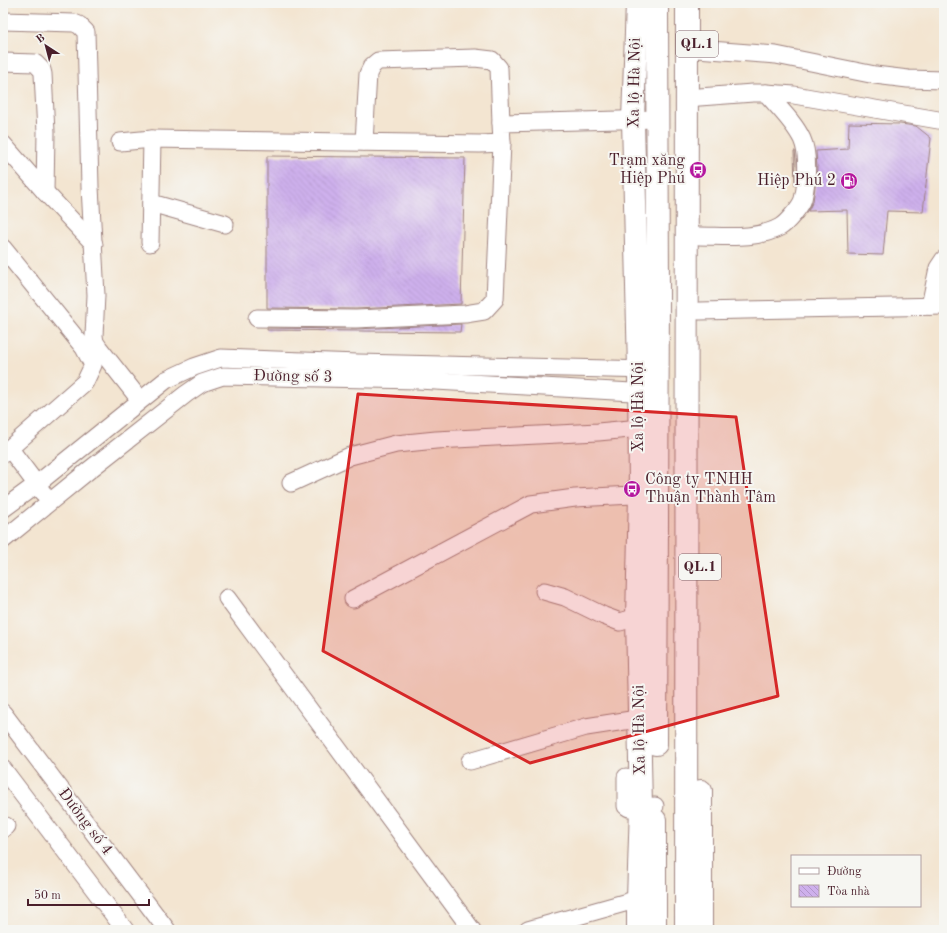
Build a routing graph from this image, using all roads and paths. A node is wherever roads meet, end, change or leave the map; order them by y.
1 (637, 3) edge
2 (657, 3) edge
3 (687, 3) edge
4 (699, 3) edge
5 (3, 21) edge
6 (697, 49) junction
7 (3, 62) edge
8 (944, 80) edge
9 (686, 91) junction
10 (766, 93) junction
11 (657, 119) junction
12 (634, 120) junction
13 (944, 121) edge
14 (501, 123) junction
15 (152, 139) junction
16 (120, 142) dead end
17 (364, 142) junction
18 (502, 143) junction
19 (3, 144) edge
20 (45, 192) junction
21 (151, 203) junction
22 (687, 206) junction
23 (225, 224) dead end
24 (699, 236) junction
25 (150, 243) dead end
26 (94, 244) junction
27 (3, 248) edge
28 (944, 259) edge
29 (937, 306) edge
30 (692, 311) junction
31 (257, 318) dead end
32 (194, 367) junction
33 (648, 370) junction
34 (202, 383) junction
35 (649, 392) junction
36 (140, 400) junction
37 (648, 427) junction
38 (7, 451) edge
39 (291, 483) dead end
40 (37, 484) junction
41 (648, 495) junction
42 (49, 502) junction
43 (3, 509) edge
44 (3, 540) edge
45 (544, 591) dead end
46 (227, 598) dead end
47 (353, 599) dead end
48 (647, 620) junction
49 (3, 713) edge
50 (648, 717) junction
51 (470, 761) dead end
52 (3, 769) edge
53 (626, 776) dead end
54 (648, 806) junction
55 (646, 896) junction
56 (125, 930) edge
57 (168, 930) edge
58 (472, 930) edge
59 (528, 930) edge
60 (638, 930) edge
61 (655, 930) edge
62 (686, 930) edge
63 (701, 930) edge

1 - 12 highway, Xa lộ Hà Nội / QL.1
2 - 11 highway, Xa lộ Hà Nội / QL.1
3 - 9 highway, QL.1
4 - 6 highway, QL.1
5 - 26 street
6 - 8 street
6 - 9 highway, QL.1
7 - 20 street
9 - 10 street
9 - 22 highway, QL.1
10 - 13 street
10 - 24 street
11 - 12 street
11 - 33 highway, Xa lộ Hà Nội / QL.1
12 - 14 street
12 - 33 highway, Xa lộ Hà Nội / QL.1
14 - 17 street
14 - 18 street
15 - 16 street
15 - 17 street
15 - 21 street
17 - 18 street
18 - 31 street
19 - 20 street
20 - 26 street
21 - 23 street
21 - 25 street
22 - 24 highway, QL.1
22 - 30 highway, QL.1
24 - 30 highway, QL.1
26 - 36 street
27 - 38 street
28 - 29 street
29 - 30 street
30 - 62 highway, QL.1
30 - 63 highway, QL.1
32 - 33 street, Đường số 3
32 - 34 street
32 - 36 street, Đường số 3
33 - 35 highway, Xa lộ Hà Nội / QL.1
34 - 35 street, Đường số 3
34 - 42 street, Đường số 3
35 - 37 highway, Xa lộ Hà Nội / QL.1
36 - 40 street, Đường số 3
37 - 39 street
37 - 41 highway, Xa lộ Hà Nội / QL.1
38 - 40 street
40 - 42 street
40 - 43 street, Đường số 3
41 - 47 street
41 - 48 highway, Xa lộ Hà Nội / QL.1
42 - 44 street, Đường số 3
45 - 48 street
46 - 58 street
48 - 50 highway, Xa lộ Hà Nội / QL.1
49 - 57 street, Đường số 4
50 - 51 street
50 - 54 highway, Xa lộ Hà Nội / QL.1
52 - 56 street, Đường số 4
53 - 54 street
54 - 55 highway, Xa lộ Hà Nội / QL.1
55 - 59 street
55 - 60 highway, Xa lộ Hà Nội / QL.1
55 - 61 highway, Xa lộ Hà Nội / QL.1

